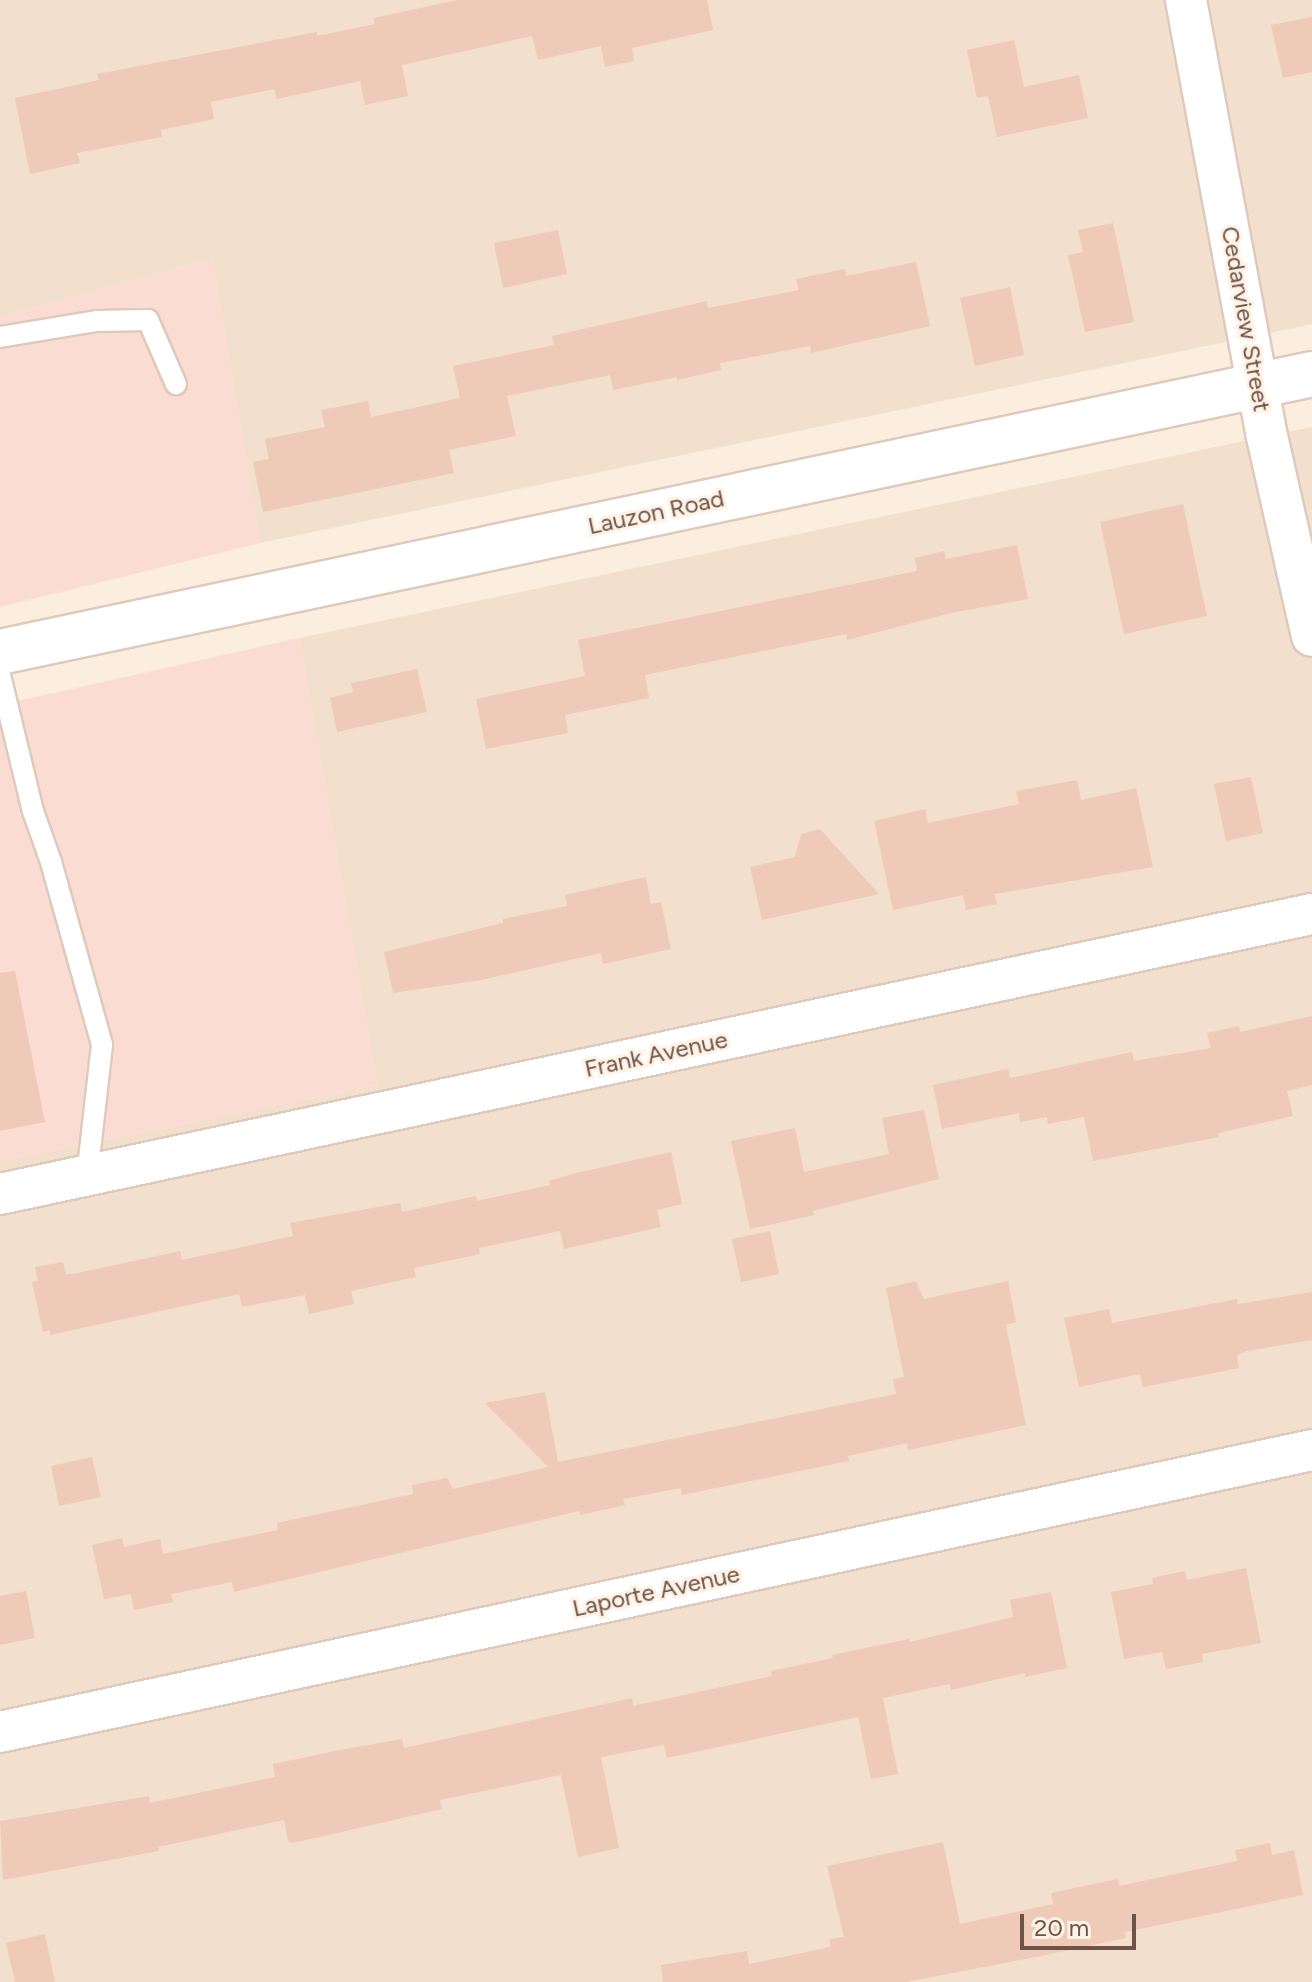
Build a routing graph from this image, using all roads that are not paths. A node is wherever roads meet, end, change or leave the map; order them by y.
1 (1186, 0) edge
2 (0, 337) edge
3 (1312, 374) edge
4 (176, 384) dead end
5 (1257, 385) junction
6 (1312, 636) edge
7 (0, 652) edge
8 (0, 675) edge
9 (1312, 914) edge
10 (87, 1176) junction
11 (0, 1194) edge
12 (1312, 1450) edge
13 (0, 1732) edge

1 - 5 street, Cedarview Street
2 - 4 lane
3 - 5 street, Lauzon Road
5 - 6 street, Cedarview Street
5 - 7 street, Lauzon Road
8 - 10 lane
9 - 10 street, Frank Avenue
10 - 11 street, Frank Avenue
12 - 13 street, Laporte Avenue

